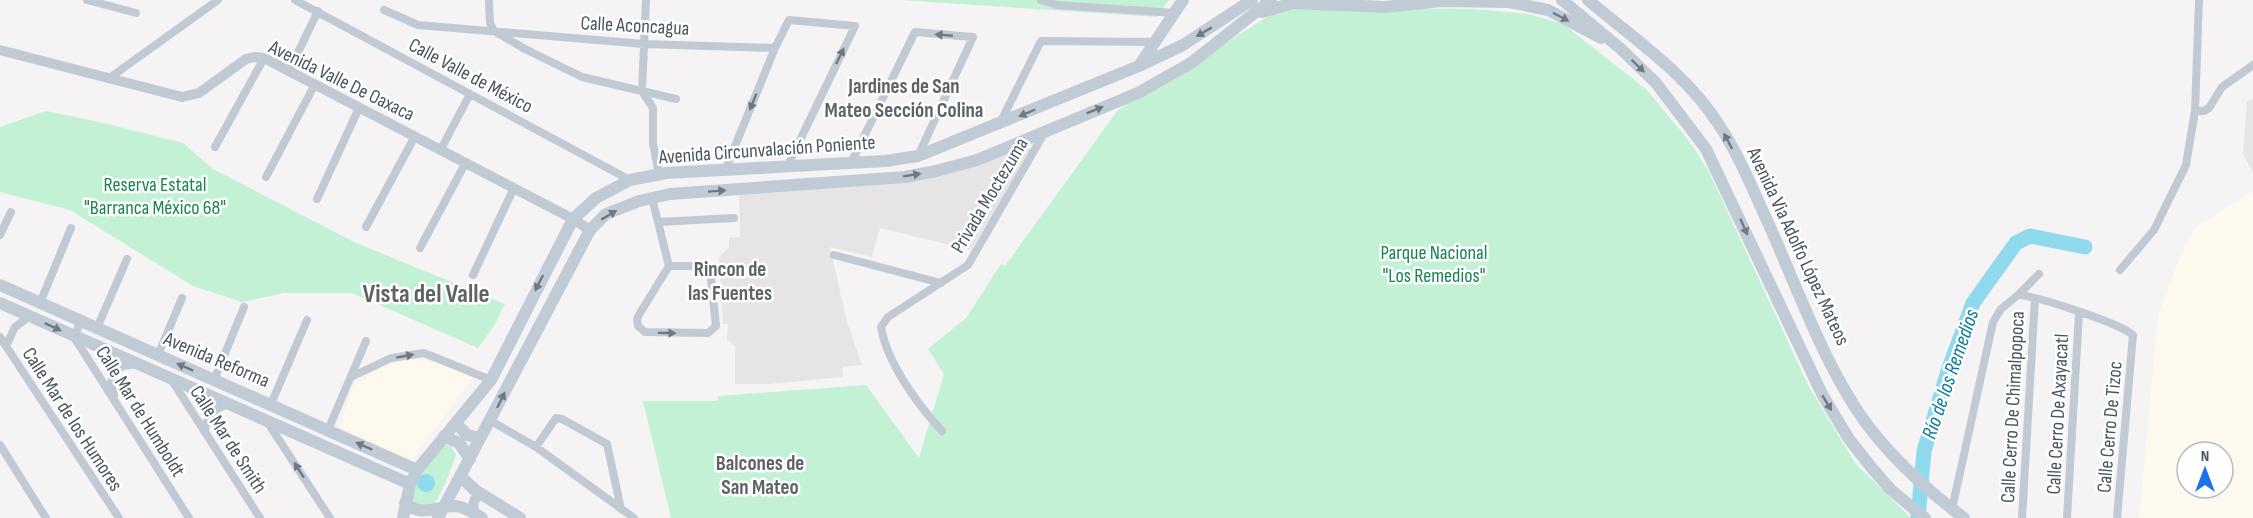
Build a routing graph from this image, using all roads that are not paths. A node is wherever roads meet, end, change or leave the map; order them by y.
1 (87, 0) edge
2 (218, 0) edge
3 (295, 0) edge
4 (489, 0) edge
5 (646, 0) edge
6 (1041, 0) edge
7 (1183, 0) edge
8 (1252, 0) edge
9 (1271, 0) edge
10 (1562, 0) edge
11 (1588, 0) edge
12 (2199, 0) edge
13 (384, 10) dead end
14 (318, 11) junction
15 (136, 13) dead end
16 (1175, 13) junction
17 (1255, 14) junction
18 (494, 32) junction
19 (1154, 42) junction
20 (644, 44) junction
21 (775, 48) junction
22 (1621, 49) junction
23 (0, 50) edge
24 (264, 58) junction
25 (1139, 66) junction
26 (2252, 66) edge
27 (289, 71) junction
28 (108, 79) junction
29 (315, 84) junction
30 (642, 91) junction
31 (470, 94) junction
32 (676, 99) dead end
33 (359, 108) junction
34 (2194, 111) junction
35 (998, 125) junction
36 (1046, 130) junction
37 (416, 136) junction
38 (215, 147) dead end
39 (441, 149) junction
40 (918, 156) junction
41 (466, 162) junction
42 (851, 163) junction
43 (788, 165) junction
44 (726, 168) junction
45 (681, 171) junction
46 (662, 173) junction
47 (266, 177) dead end
48 (630, 180) junction
49 (514, 188) junction
50 (684, 193) junction
51 (670, 194) junction
52 (652, 198) junction
53 (317, 199) dead end
54 (11, 212) dead end
55 (734, 218) dead end
56 (573, 219) junction
57 (658, 222) junction
58 (366, 227) dead end
59 (71, 228) dead end
60 (590, 230) junction
61 (0, 235) edge
62 (420, 248) dead end
63 (834, 255) dead end
64 (553, 256) junction
65 (127, 259) dead end
66 (570, 266) junction
67 (669, 266) junction
68 (2120, 270) dead end
69 (2039, 274) dead end
70 (473, 275) dead end
71 (941, 284) junction
72 (0, 285) edge
73 (2018, 295) junction
74 (182, 298) dead end
75 (1775, 298) junction
76 (2035, 298) junction
77 (0, 303) edge
78 (40, 303) junction
79 (244, 307) dead end
80 (2079, 312) junction
81 (30, 316) junction
82 (307, 320) dead end
83 (81, 321) junction
84 (97, 328) junction
85 (1816, 331) junction
86 (0, 337) edge
87 (74, 337) junction
88 (366, 341) dead end
89 (6, 346) junction
90 (158, 355) junction
91 (137, 364) junction
92 (351, 377) junction
93 (171, 379) junction
94 (214, 380) junction
95 (491, 380) junction
96 (115, 401) junction
97 (266, 401) junction
98 (228, 404) junction
99 (246, 412) junction
100 (268, 421) junction
101 (491, 421) junction
102 (456, 423) junction
103 (328, 430) junction
104 (205, 431) junction
105 (942, 431) dead end
106 (444, 436) junction
107 (480, 438) junction
108 (0, 445) edge
109 (536, 447) junction
110 (388, 457) junction
111 (470, 459) junction
112 (380, 470) junction
113 (417, 470) junction
114 (460, 476) junction
115 (410, 484) junction
116 (482, 494) junction
117 (405, 503) junction
118 (621, 509) junction
119 (1952, 509) junction
120 (441, 513) edge
121 (479, 516) edge
122 (46, 518) edge
123 (119, 518) edge
124 (189, 518) edge
125 (260, 518) edge
126 (330, 518) edge
127 (403, 518) edge
128 (520, 518) edge
129 (634, 518) edge
130 (1924, 518) edge
131 (1964, 518) edge
132 (2022, 518) edge
133 (2067, 518) edge
134 (2117, 518) edge

1 - 15 street
2 - 28 street
3 - 14 street, Calle Valle de México
4 - 18 street
5 - 20 street
6 - 16 street
7 - 16 main road
8 -> 25 main road, Avenida Circunvalación Poniente
9 - 17 main road, Avenida Circunvalación Poniente
10 - 22 main road
85 -> 11 main road, Avenida Via Adolfo López Mateos
12 - 34 street
13 - 18 street, Calle Aconcagua
14 - 27 street
14 - 31 street, Calle Valle de México
16 - 19 main road
17 -> 22 main road
36 -> 17 main road, Avenida Circunvalación Poniente
18 - 20 street, Calle Aconcagua
18 - 30 street
19 - 25 main road
19 - 35 street
20 - 21 street, Calle Aconcagua
20 - 30 street
43 -> 21 street
21 -> 44 street
22 -> 75 main road
23 - 28 street, Avenida Valle De Oaxaca
24 - 27 street, Avenida Valle De Oaxaca
24 - 28 street, Avenida Valle De Oaxaca
24 - 38 street
25 -> 35 main road, Avenida Circunvalación Poniente
26 - 34 street
27 - 29 street, Avenida Valle De Oaxaca
29 - 33 street, Avenida Valle De Oaxaca
29 - 47 street
30 - 32 street
30 - 46 street
31 - 39 street
31 - 48 street, Calle Valle de México
33 - 37 street, Avenida Valle De Oaxaca
33 - 53 street
34 - 68 street
35 - 40 main road, Avenida Circunvalación Poniente
50 -> 36 main road, Avenida Circunvalación Poniente
36 - 71 street, Privada Moctezuma
37 - 39 street, Avenida Valle De Oaxaca
37 - 58 street
39 - 41 street, Avenida Valle De Oaxaca
40 - 42 main road, Avenida Circunvalación Poniente
40 -> 42 street
41 - 49 street, Avenida Valle De Oaxaca
41 - 62 street
42 - 43 main road, Avenida Circunvalación Poniente
43 - 44 main road, Avenida Circunvalación Poniente
44 - 45 main road, Avenida Circunvalación Poniente
45 - 46 main road, Avenida Circunvalación Poniente
45 - 50 main road
46 - 48 main road, Avenida Circunvalación Poniente
46 - 51 main road
48 - 56 main road, Avenida Circunvalación Poniente
49 - 56 street, Avenida Valle De Oaxaca
49 - 70 street
50 - 51 main road, Avenida Circunvalación Poniente
51 - 52 main road, Avenida Circunvalación Poniente
52 - 57 street
60 -> 52 main road, Avenida Circunvalación Poniente
54 - 61 street
55 - 57 street
56 - 60 street, Avenida Valle De Oaxaca
56 - 64 main road, Avenida Circunvalación Poniente
57 - 67 street
59 - 78 street
60 - 66 main road, Avenida Circunvalación Poniente
63 - 71 street
64 - 66 main road
64 -> 95 main road, Avenida Circunvalación Poniente
65 - 84 street
101 -> 66 main road, Avenida Circunvalación Poniente
67 -> 67 street
69 - 73 street
71 - 105 street, Privada Moctezuma
72 - 78 main road, Avenida Reforma
73 - 76 street
73 - 119 street
74 - 90 street
75 - 85 main road
75 -> 130 main road
76 - 80 street
76 - 132 street, Calle Cerro De Chimalpopoca
77 - 81 main road, Avenida Reforma
78 - 83 main road, Avenida Reforma
79 - 94 street
80 - 133 street, Calle Cerro De Axayacatl
80 - 134 street, Calle Cerro De Tizoc
81 -> 87 main road, Avenida Reforma
81 - 89 street
82 - 97 street
83 - 84 main road, Avenida Reforma
83 - 87 street, Calle Mar de Humboldt
84 - 90 main road, Avenida Reforma
85 - 119 main road, Avenida Via Adolfo López Mateos
86 - 89 street, Calle Mar de los Humores
87 - 91 main road, Avenida Reforma
87 - 96 street, Calle Mar de Humboldt
88 - 92 street
89 - 123 street, Calle Mar de los Humores
94 -> 90 main road, Avenida Reforma
91 - 93 main road, Avenida Reforma
91 - 96 street
92 -> 95 street
92 - 103 street
93 - 98 main road, Avenida Reforma
93 - 104 street, Calle Mar de Smith
94 - 97 main road, Avenida Reforma
95 - 102 main road, Avenida Circunvalación Poniente
96 - 124 street, Calle Mar de Humboldt
97 - 99 street
97 - 103 main road, Avenida Reforma
98 - 99 main road, Avenida Reforma
98 - 104 street
99 - 100 main road, Avenida Reforma
100 - 112 main road, Avenida Reforma
126 -> 100 street
101 - 107 main road, Avenida Circunvalación Poniente
101 - 109 street
102 - 106 main road, Avenida Circunvalación Poniente
102 - 107 main road
110 -> 103 main road, Avenida Reforma
104 - 125 street, Calle Mar de Smith
106 - 111 main road
106 - 113 main road, Avenida Circunvalación Poniente
107 - 111 main road, Avenida Circunvalación Poniente
108 - 122 street
109 - 118 street
109 - 118 street
110 - 112 street
110 - 113 main road, Avenida Reforma
111 - 114 main road, Avenida Circunvalación Poniente
112 - 115 main road, Avenida Reforma
113 - 115 main road, Avenida Circunvalación Poniente
114 - 116 main road
114 - 120 main road, Avenida Circunvalación Poniente
115 - 117 main road, Avenida Circunvalación Poniente
116 - 121 street
116 - 128 main road
117 - 120 main road
117 - 127 main road, Avenida Circunvalación Poniente
118 - 129 street
119 - 131 main road, Avenida Via Adolfo López Mateos
120 - 121 main road

